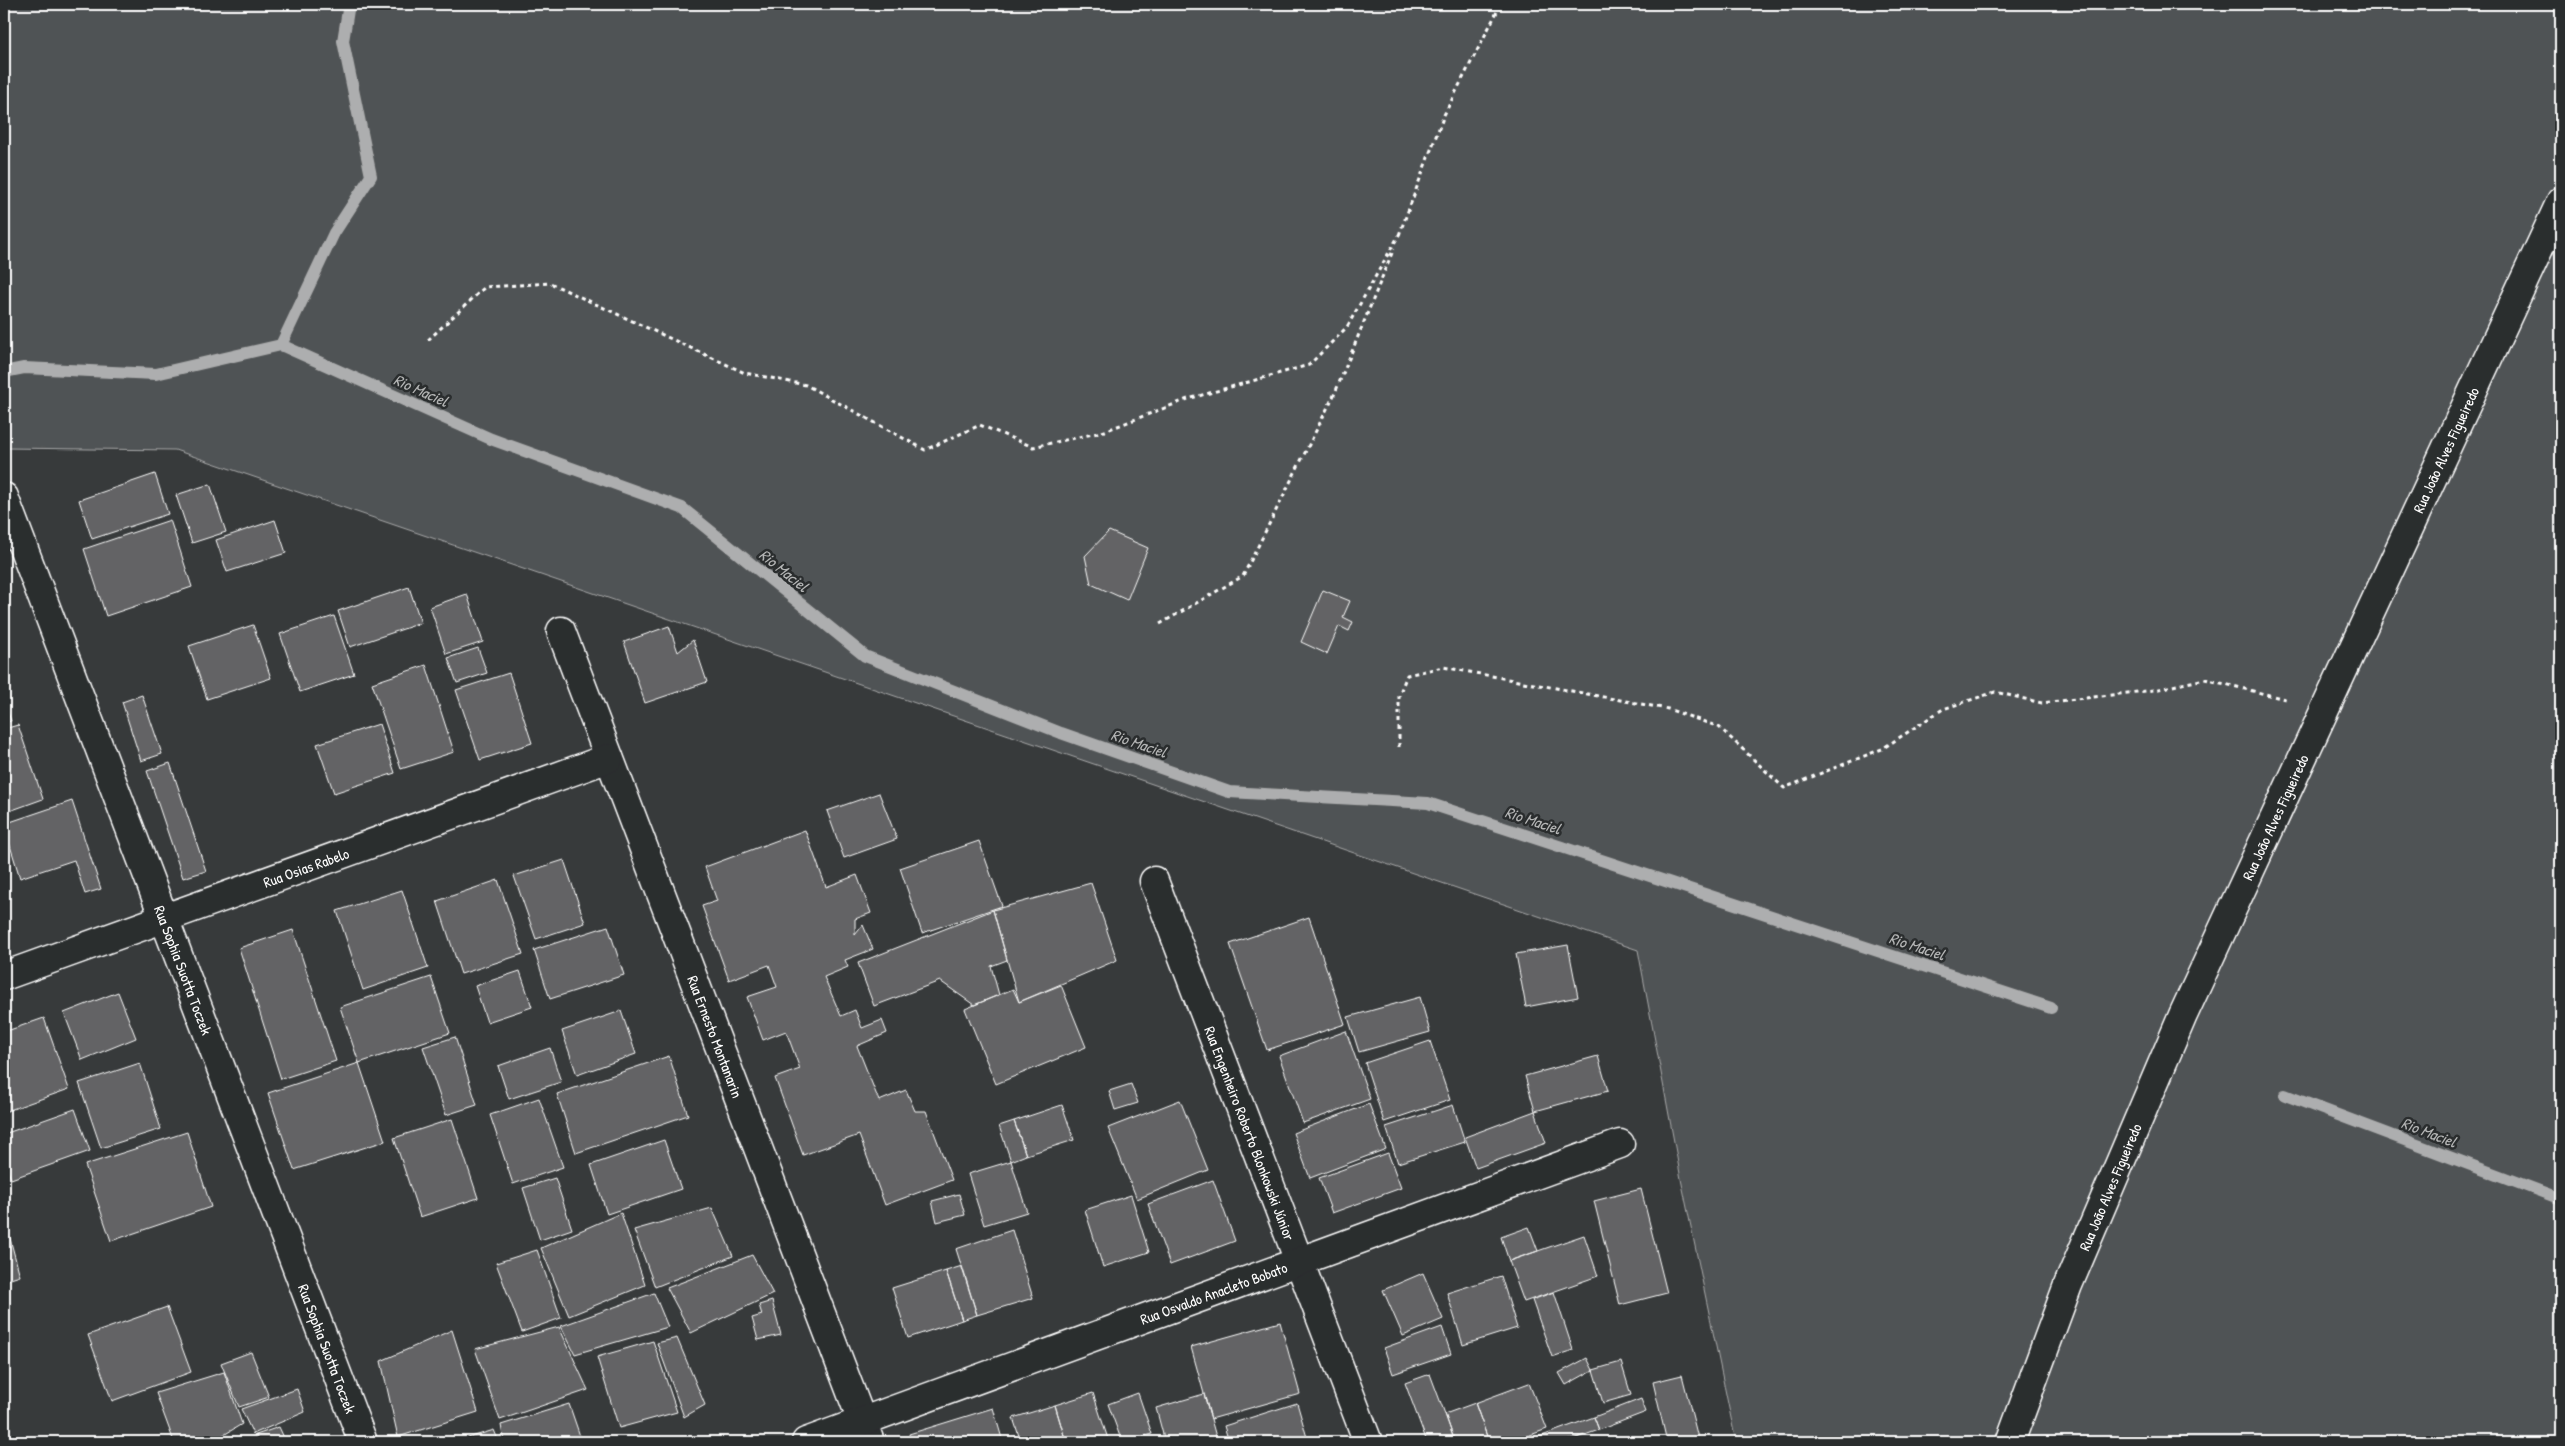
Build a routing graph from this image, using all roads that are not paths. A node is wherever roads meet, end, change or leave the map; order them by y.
1 (2561, 201) edge
2 (4, 497) edge
3 (561, 631) dead end
4 (610, 758) junction
5 (1154, 881) dead end
6 (164, 918) junction
7 (4, 976) edge
8 (1620, 1144) dead end
9 (1299, 1261) junction
10 (866, 1432) edge
11 (363, 1442) edge
12 (806, 1442) edge
13 (1368, 1442) edge
14 (2010, 1442) edge

1 - 14 street, Rua João Alves Figueiredo
2 - 6 street, Rua Sophia Suotta Toczek
3 - 4 street, Rua Ernesto Montanarin
4 - 6 street, Rua Osias Rabelo
4 - 10 street, Rua Ernesto Montanarin
5 - 9 street, Rua Engenheiro Roberto Blonkowski Júnior
6 - 7 street, Rua Osias Rabelo
6 - 11 street, Rua Sophia Suotta Toczek
8 - 9 street, Rua Osvaldo Anacleto Bobato
9 - 10 street, Rua Osvaldo Anacleto Bobato
9 - 13 street, Rua Engenheiro Roberto Blonkowski Júnior
10 - 12 street, Rua Osvaldo Anacleto Bobato

